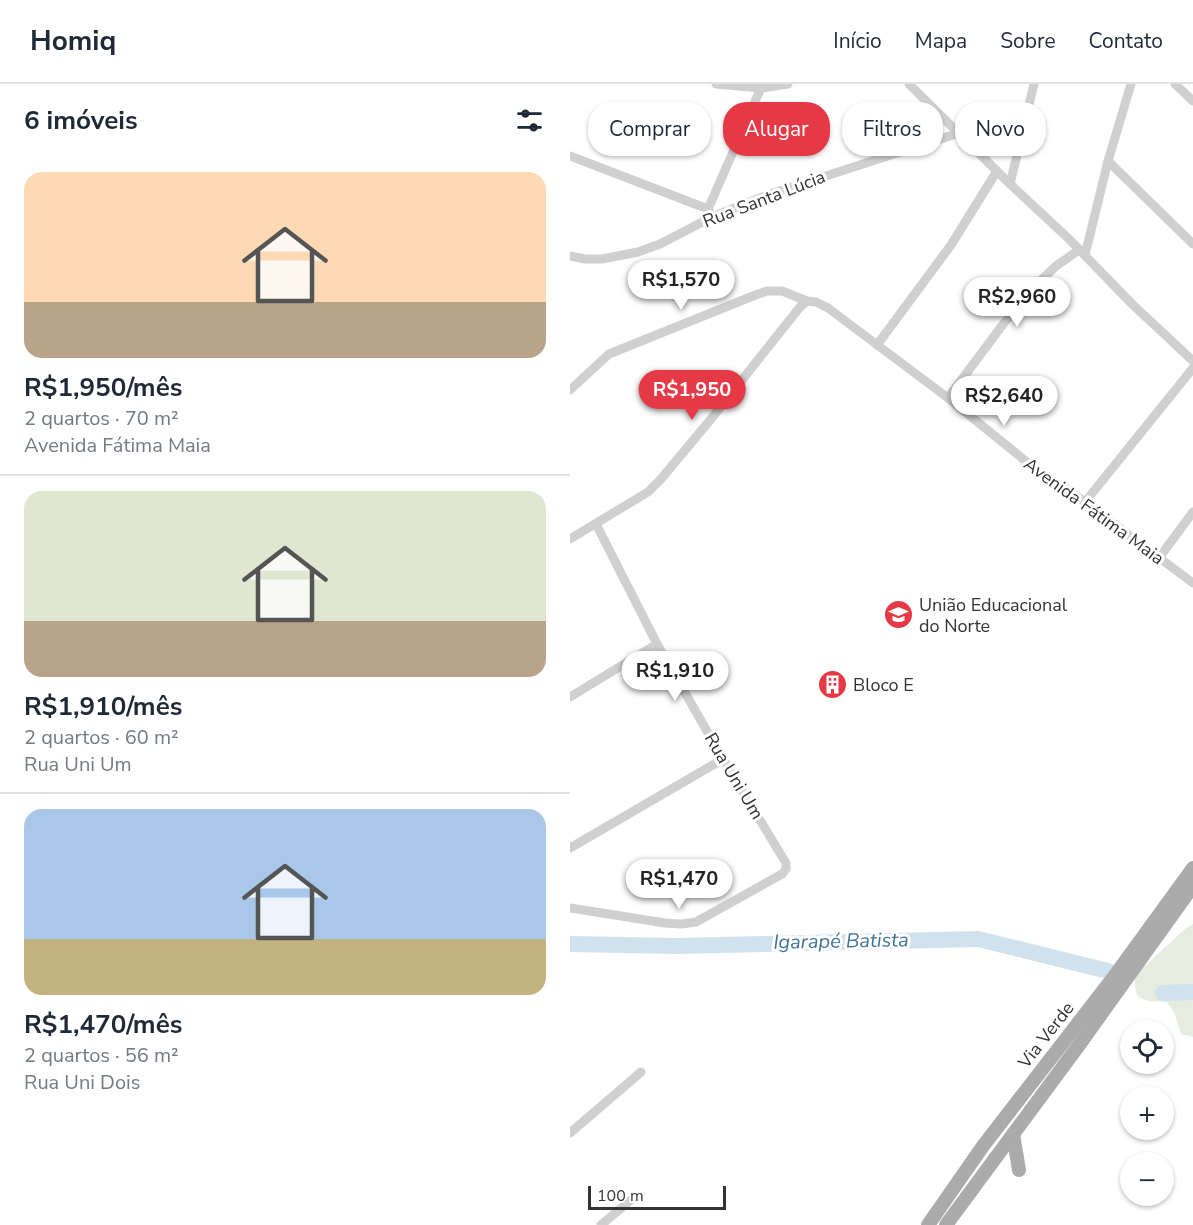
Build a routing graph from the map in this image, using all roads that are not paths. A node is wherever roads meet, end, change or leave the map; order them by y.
1 (716, 84) edge
2 (788, 84) edge
3 (909, 84) edge
4 (1034, 84) edge
5 (1131, 84) edge
6 (1175, 84) edge
7 (761, 86) edge
8 (1193, 101) edge
9 (955, 129) edge
10 (955, 134) edge
11 (570, 156) edge
12 (982, 156) edge
13 (1108, 161) junction
14 (997, 171) junction
15 (1010, 184) junction
16 (710, 213) junction
17 (1193, 244) edge
18 (1082, 253) junction
19 (570, 256) edge
20 (807, 301) junction
21 (877, 345) junction
22 (1193, 362) edge
23 (1193, 368) edge
24 (570, 390) edge
25 (948, 398) junction
26 (1085, 502) junction
27 (1193, 512) edge
28 (596, 524) junction
29 (570, 539) edge
30 (1159, 558) junction
31 (1193, 583) edge
32 (657, 644) junction
33 (570, 697) edge
34 (723, 759) junction
35 (570, 848) edge
36 (1193, 868) edge
37 (1193, 886) edge
38 (570, 908) edge
39 (642, 1072) dead end
40 (570, 1133) edge
41 (1013, 1134) junction
42 (1019, 1170) dead end
43 (632, 1199) dead end
44 (601, 1225) edge
45 (928, 1225) edge
46 (946, 1225) edge

1 - 7 street
2 - 7 street
3 - 9 street
4 - 15 street
5 - 13 street
6 - 8 street
7 - 16 street
10 - 16 street, Rua Santa Lúcia
11 - 16 street
12 - 14 street
13 - 17 street
13 - 18 street
14 - 15 street
14 - 21 street
15 - 18 street
16 - 19 street, Rua Santa Lúcia
18 - 22 street
18 - 25 street
20 - 21 street, Avenida Fátima Maia
20 - 24 street, Avenida Fátima Maia
20 - 28 street
21 - 25 street, Avenida Fátima Maia
23 - 26 street
25 - 26 street, Avenida Fátima Maia
26 - 30 street, Avenida Fátima Maia
27 - 30 street
28 - 29 street
28 - 32 street, Rua Uni Um
30 - 31 street, Avenida Fátima Maia
32 - 33 street
32 - 34 street, Rua Uni Um
34 - 35 street
34 - 38 street, Rua Uni Um
36 - 45 main road, Via Verde
37 - 41 main road, Via Verde
39 - 40 street
41 - 42 main road
41 - 46 main road, Via Verde
43 - 44 street

